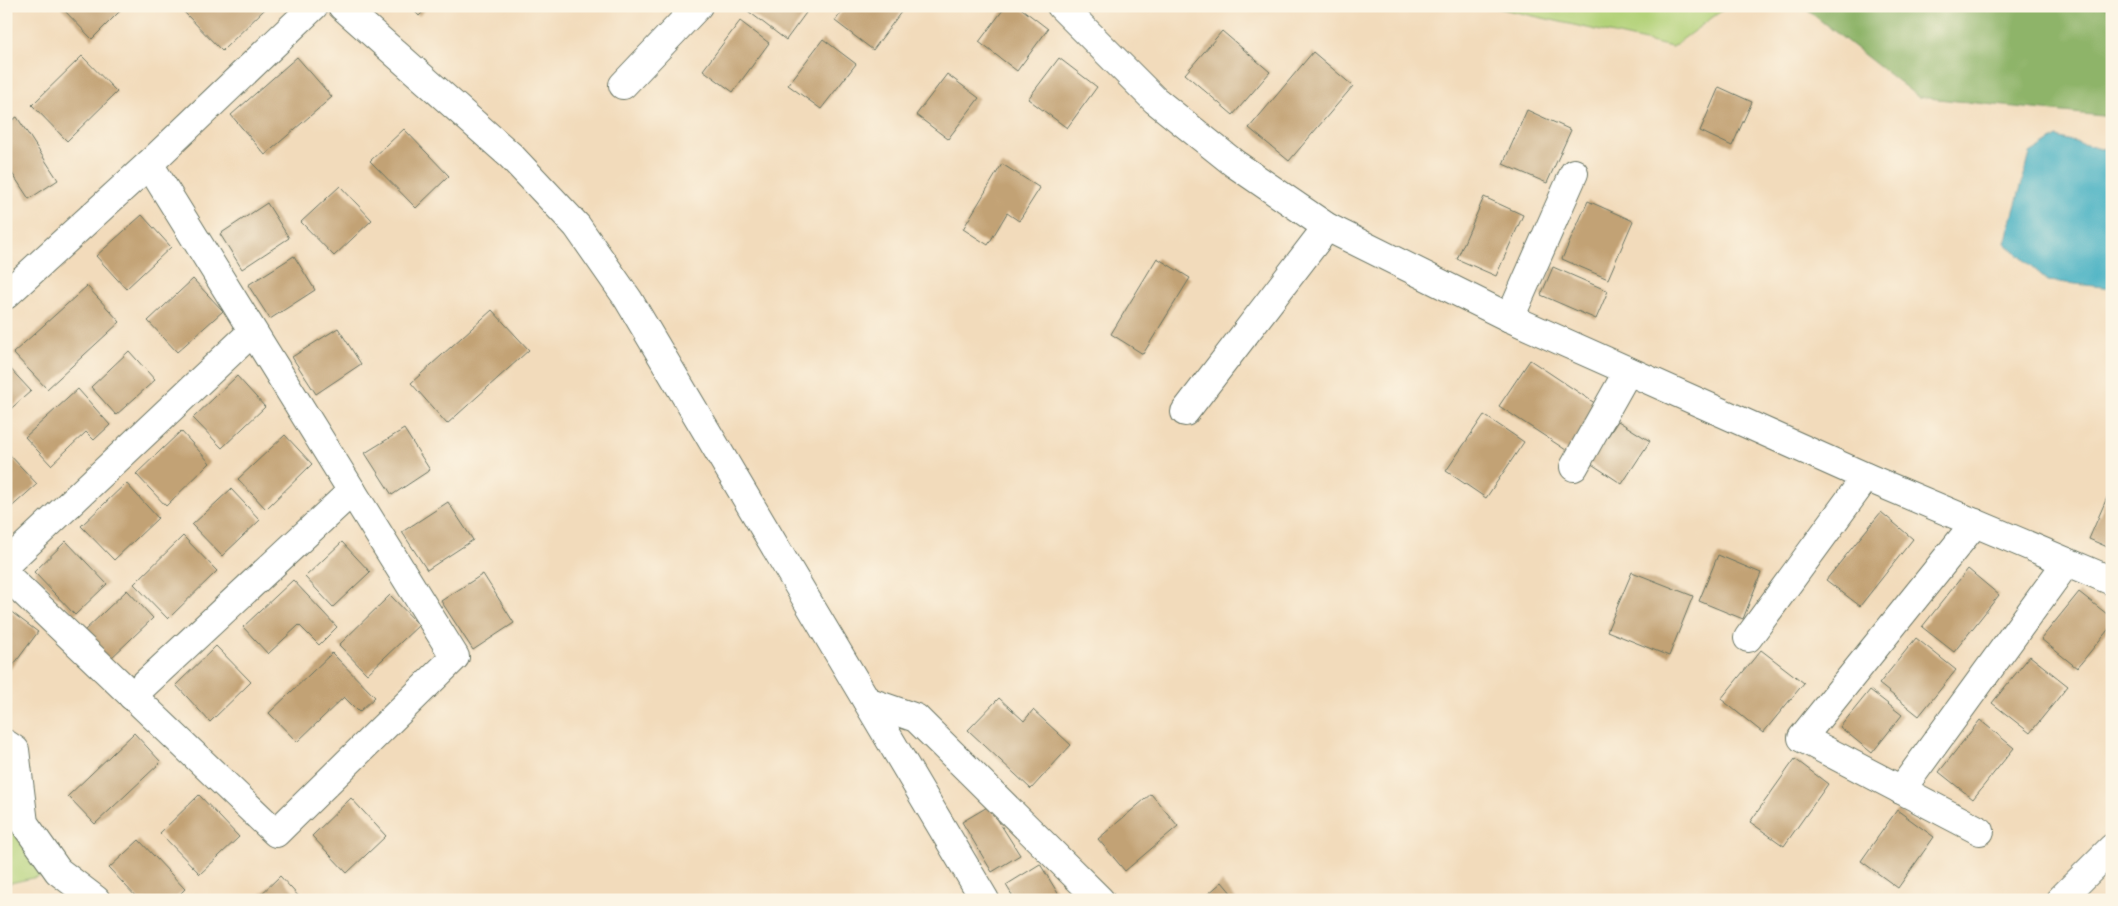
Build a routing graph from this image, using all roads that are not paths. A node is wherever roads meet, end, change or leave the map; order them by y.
1 (314, 6) edge
2 (342, 6) edge
3 (698, 6) edge
4 (1061, 6) edge
5 (623, 85) dead end
6 (149, 164) junction
7 (1574, 173) dead end
8 (1326, 227) junction
9 (6, 295) edge
10 (1510, 318) junction
11 (252, 332) junction
12 (1628, 371) junction
13 (1185, 412) dead end
14 (1574, 467) dead end
15 (1866, 477) junction
16 (352, 491) junction
17 (1975, 523) junction
18 (2067, 562) junction
19 (6, 564) edge
20 (6, 575) edge
21 (2112, 581) edge
22 (1748, 638) dead end
23 (132, 696) junction
24 (867, 702) junction
25 (6, 744) edge
26 (1902, 790) junction
27 (1980, 831) dead end
28 (2112, 848) edge
29 (96, 900) edge
30 (985, 900) edge
31 (1100, 900) edge
32 (2060, 900) edge

1 - 6 street
2 - 24 street
3 - 5 street
4 - 8 street
6 - 9 street
6 - 11 street
7 - 10 street
8 - 10 street
8 - 13 street
10 - 12 street
11 - 16 street
11 - 19 street
12 - 14 street
12 - 15 street
15 - 17 street
15 - 22 street
16 - 23 street
16 - 23 street
17 - 18 street
17 - 26 street
18 - 21 street
18 - 26 street
20 - 23 street
24 - 30 street
24 - 31 street
25 - 29 street
26 - 27 street
28 - 32 street

